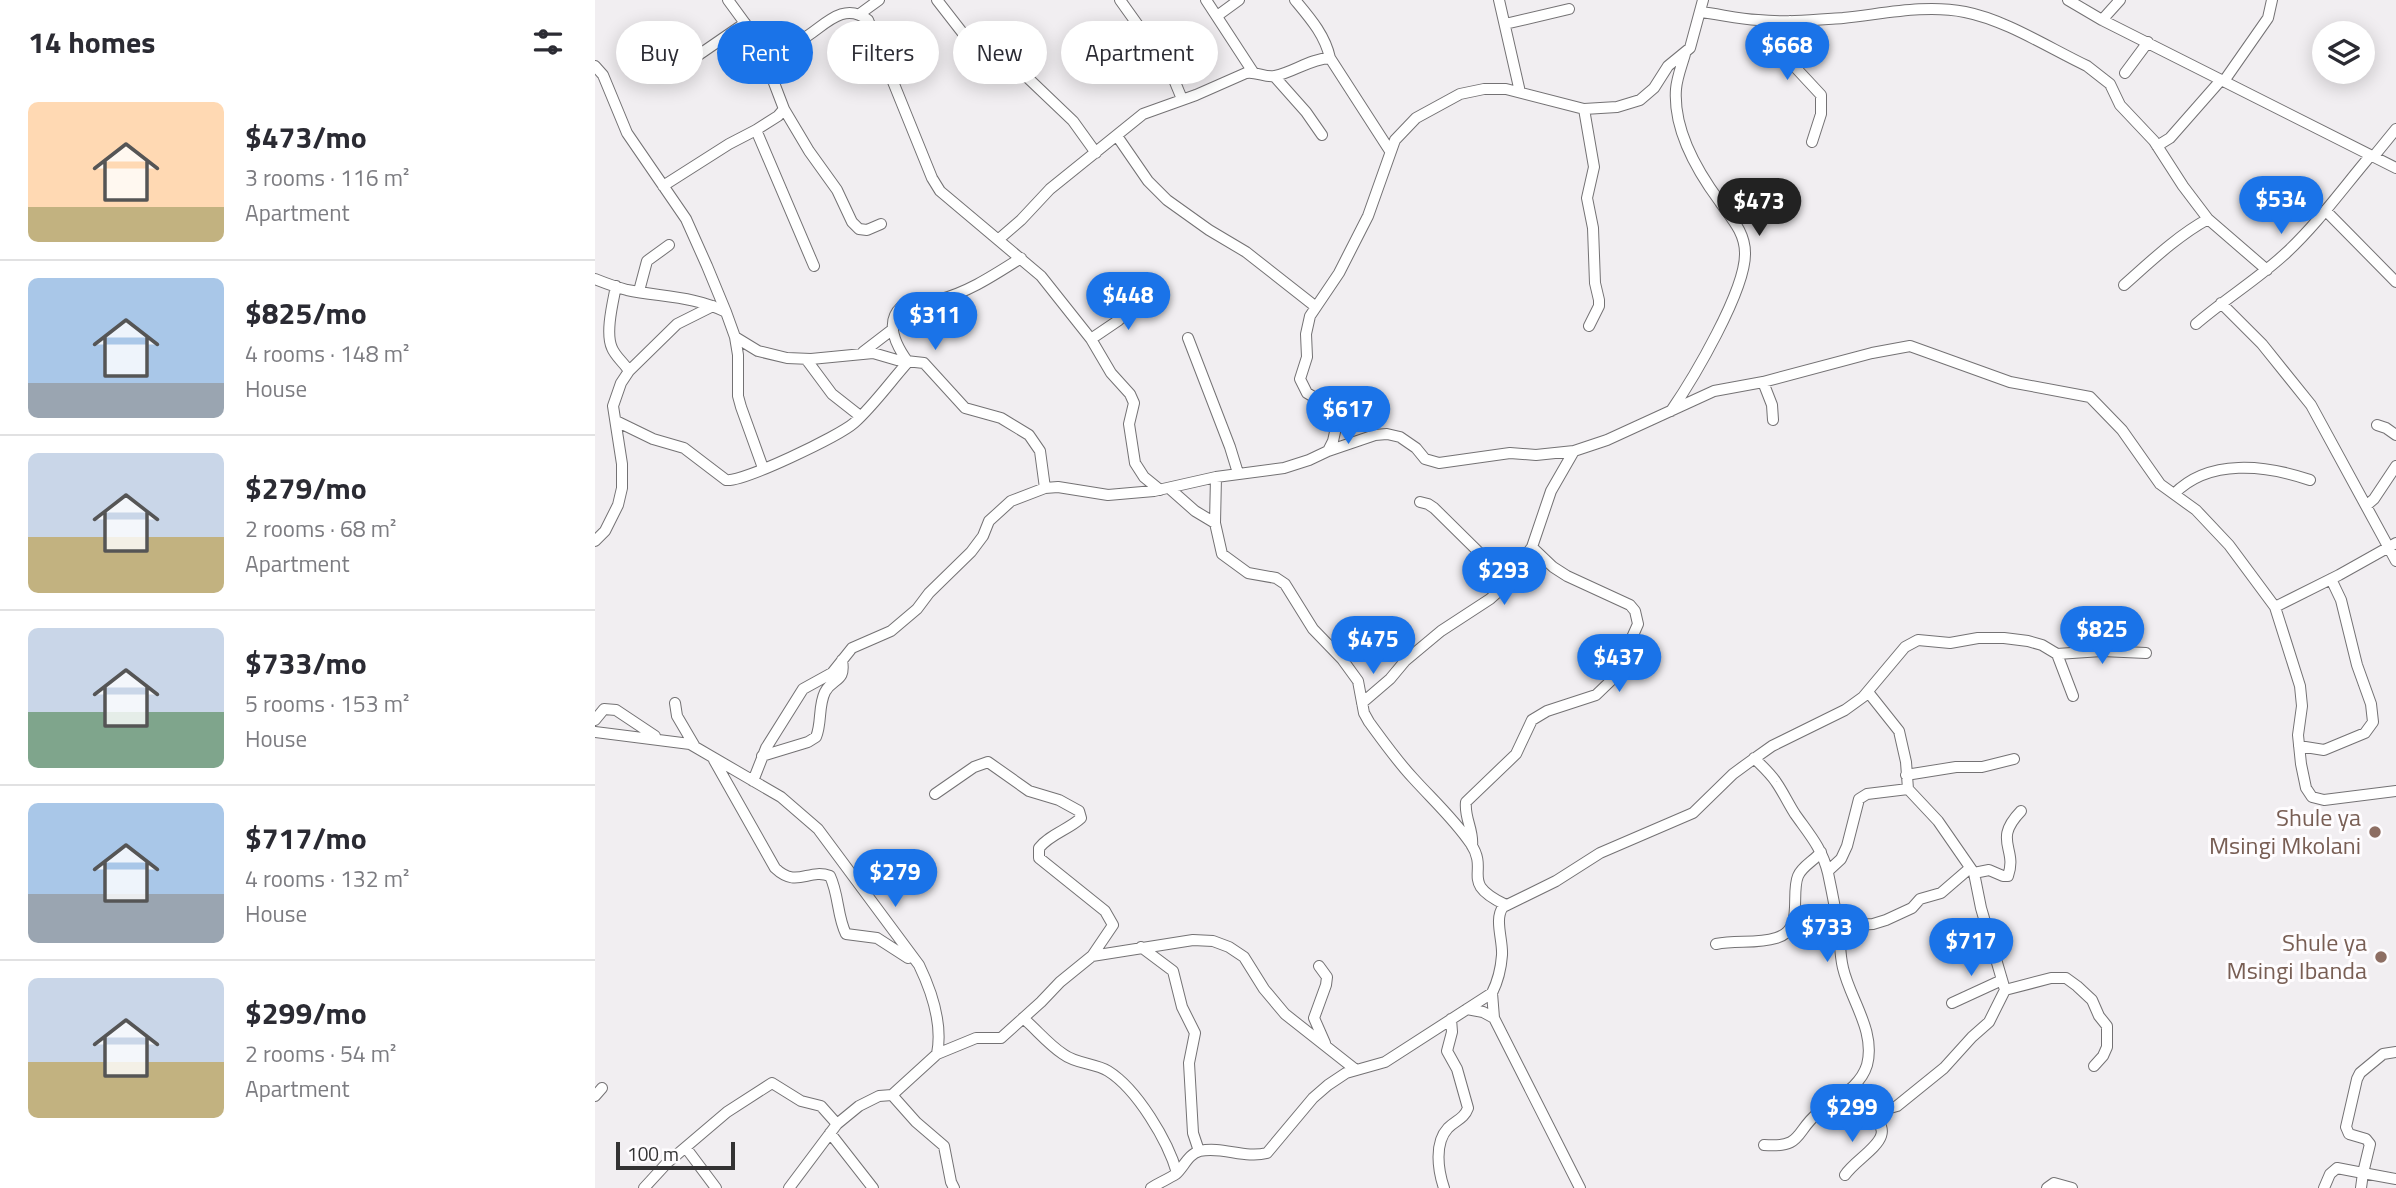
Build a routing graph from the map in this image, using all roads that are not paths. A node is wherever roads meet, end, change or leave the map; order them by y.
1 (728, 0) edge
2 (848, 0) edge
3 (879, 0) edge
4 (937, 0) edge
5 (1120, 0) edge
6 (1206, 0) edge
7 (1240, 0) edge
8 (1295, 0) edge
9 (1499, 0) edge
10 (1703, 0) edge
11 (1968, 0) edge
12 (2068, 0) edge
13 (2120, 0) edge
14 (2272, 0) edge
15 (1569, 9) dead end
16 (1700, 12) junction
17 (1962, 12) junction
18 (857, 13) junction
19 (1217, 16) junction
20 (2102, 20) junction
21 (744, 21) edge
22 (1790, 21) junction
23 (1505, 24) junction
24 (813, 31) edge
25 (2148, 42) junction
26 (1686, 52) junction
27 (1330, 58) junction
28 (595, 66) edge
29 (1253, 72) junction
30 (2125, 73) dead end
31 (1275, 76) junction
32 (2223, 80) junction
33 (774, 84) edge
34 (1520, 92) junction
35 (1182, 99) junction
36 (784, 109) junction
37 (1584, 109) junction
38 (2396, 129) edge
39 (756, 130) junction
40 (1322, 135) dead end
41 (1117, 136) junction
42 (1812, 142) dead end
43 (2157, 146) junction
44 (1390, 151) junction
45 (1096, 153) junction
46 (2373, 156) junction
47 (2396, 168) edge
48 (663, 186) junction
49 (2326, 211) junction
50 (2207, 219) junction
51 (881, 224) dead end
52 (999, 239) junction
53 (669, 245) dead end
54 (1021, 258) junction
55 (814, 266) dead end
56 (2267, 270) junction
57 (595, 279) edge
58 (2396, 282) edge
59 (2124, 285) dead end
60 (616, 286) junction
61 (639, 291) junction
62 (1142, 298) dead end
63 (2221, 303) junction
64 (713, 306) junction
65 (1316, 307) junction
66 (726, 312) junction
67 (2196, 324) dead end
68 (1589, 326) dead end
69 (893, 329) junction
70 (735, 337) junction
71 (1188, 338) dead end
72 (1091, 339) junction
73 (863, 353) junction
74 (806, 359) junction
75 (908, 362) junction
76 (629, 371) junction
77 (1763, 382) junction
78 (1671, 411) junction
79 (860, 416) junction
80 (1773, 420) dead end
81 (616, 421) junction
82 (2377, 425) dead end
83 (2396, 435) edge
84 (1328, 451) junction
85 (1574, 451) junction
86 (2396, 466) edge
87 (764, 468) junction
88 (1238, 473) junction
89 (1216, 477) junction
90 (2310, 480) dead end
91 (1045, 488) junction
92 (1164, 489) junction
93 (2174, 494) junction
94 (1420, 502) dead end
95 (2367, 505) junction
96 (1215, 523) junction
97 (595, 541) edge
98 (2392, 544) edge
99 (1532, 547) junction
100 (2396, 561) edge
101 (2331, 579) junction
102 (1508, 581) junction
103 (2276, 607) junction
104 (2146, 653) dead end
105 (2057, 654) junction
106 (842, 660) junction
107 (1868, 692) junction
108 (2073, 696) dead end
109 (1362, 703) junction
110 (675, 704) dead end
111 (595, 720) edge
112 (595, 732) edge
113 (661, 739) junction
114 (694, 746) junction
115 (2299, 746) junction
116 (762, 756) junction
117 (1754, 758) junction
118 (714, 759) junction
119 (2014, 759) dead end
120 (1906, 775) junction
121 (753, 781) junction
122 (1908, 789) junction
123 (2396, 791) edge
124 (935, 794) dead end
125 (2021, 811) dead end
126 (1472, 846) junction
127 (1821, 852) junction
128 (1972, 870) junction
129 (1828, 871) junction
130 (1506, 905) junction
131 (1838, 926) junction
132 (1716, 944) dead end
133 (1141, 947) junction
134 (1092, 956) junction
135 (919, 965) junction
136 (1319, 966) dead end
137 (2004, 985) junction
138 (1492, 993) junction
139 (1952, 1003) dead end
140 (1467, 1009) junction
141 (1023, 1018) junction
142 (1494, 1018) junction
143 (1451, 1019) junction
144 (1325, 1043) junction
145 (2396, 1052) edge
146 (937, 1054) junction
147 (2094, 1066) dead end
148 (1356, 1070) junction
149 (602, 1088) dead end
150 (1849, 1091) junction
151 (891, 1095) junction
152 (595, 1097) edge
153 (1864, 1112) junction
154 (834, 1129) junction
155 (1764, 1145) dead end
156 (686, 1147) junction
157 (1199, 1151) junction
158 (1177, 1173) junction
159 (2363, 1173) junction
160 (1845, 1175) dead end
161 (2396, 1179) edge
162 (950, 1186) edge
163 (644, 1188) edge
164 (716, 1188) edge
165 (789, 1188) edge
166 (873, 1188) edge
167 (1151, 1188) edge
168 (1444, 1188) edge
169 (1580, 1188) edge
170 (2047, 1188) edge
171 (2072, 1188) edge
172 (2324, 1188) edge
173 (2361, 1188) edge

1 - 21 street
2 - 18 street
3 - 18 street
4 - 45 street
5 - 35 street
6 - 19 street
7 - 19 street
8 - 27 street
9 - 23 street
10 - 16 street
11 - 17 street
12 - 20 street
13 - 20 street
14 - 32 street
15 - 23 street
16 - 22 street
16 - 26 street
17 - 22 street
17 - 43 street
18 - 24 street
18 - 52 street
19 - 29 street
20 - 25 street
22 - 42 street
23 - 34 street
25 - 30 street
25 - 32 street
26 - 37 street
26 - 78 street
27 - 31 street
27 - 44 street
28 - 48 street
29 - 31 street
29 - 35 street
31 - 40 street
32 - 43 street
32 - 46 street
33 - 36 street
34 - 37 street
34 - 44 street
35 - 41 street
36 - 39 street
36 - 51 street
37 - 68 street
38 - 46 street
39 - 48 street
39 - 55 street
41 - 45 street
41 - 65 street
43 - 50 street
44 - 65 street
45 - 52 street
46 - 47 street
46 - 49 street
48 - 66 street
49 - 56 street
49 - 58 street
50 - 56 street
50 - 59 street
52 - 54 street
53 - 61 street
54 - 69 street
54 - 72 street
56 - 63 street
57 - 60 street
60 - 61 street
60 - 76 street
61 - 64 street
62 - 72 street
63 - 67 street
63 - 95 street
64 - 66 street
64 - 76 street
65 - 84 street
66 - 70 street
69 - 73 street
69 - 75 street
70 - 74 street
70 - 87 street
71 - 88 street
72 - 92 street
73 - 74 street
73 - 75 street
74 - 79 street
75 - 79 street
75 - 91 street
76 - 81 street
77 - 78 street
77 - 80 street
77 - 93 street
78 - 85 street
79 - 87 street
81 - 87 street
81 - 97 street
82 - 83 street
84 - 85 street
84 - 88 street
85 - 99 street
86 - 95 street
88 - 89 street
89 - 92 street
89 - 96 street
90 - 93 street
91 - 92 street
91 - 106 street
92 - 96 street
93 - 103 street
94 - 102 street
95 - 98 street
96 - 109 street
98 - 100 street
98 - 101 street
99 - 102 street
99 - 126 street
101 - 103 street
101 - 115 street
102 - 109 street
103 - 115 street
104 - 105 street
105 - 107 street
105 - 108 street
106 - 116 street
106 - 116 street
107 - 117 street
107 - 120 street
109 - 126 street
110 - 114 street
111 - 113 street
112 - 113 street
113 - 114 street
114 - 118 street
115 - 123 street
116 - 121 street
117 - 127 street
117 - 130 street
118 - 121 street
118 - 135 street
119 - 120 street
120 - 122 street
121 - 135 street
122 - 128 street
122 - 129 street
124 - 134 street
125 - 128 street
126 - 130 street
127 - 129 street
127 - 132 street
128 - 131 street
128 - 137 street
129 - 131 street
130 - 138 street
131 - 150 street
133 - 134 street
133 - 144 street
133 - 157 street
134 - 141 street
135 - 146 street
136 - 144 street
137 - 139 street
137 - 147 street
137 - 153 street
138 - 140 street
138 - 142 street
140 - 142 street
140 - 143 street
141 - 146 street
141 - 158 street
142 - 169 street
143 - 148 street
143 - 168 street
144 - 148 street
145 - 159 street
146 - 151 street
148 - 157 street
149 - 152 street
150 - 153 street
150 - 155 street
151 - 154 street
151 - 162 street
153 - 160 street
154 - 156 street
154 - 165 street
154 - 166 street
156 - 163 street
156 - 164 street
157 - 158 street
158 - 167 street
159 - 161 street
159 - 172 street
159 - 173 street
170 - 171 street

